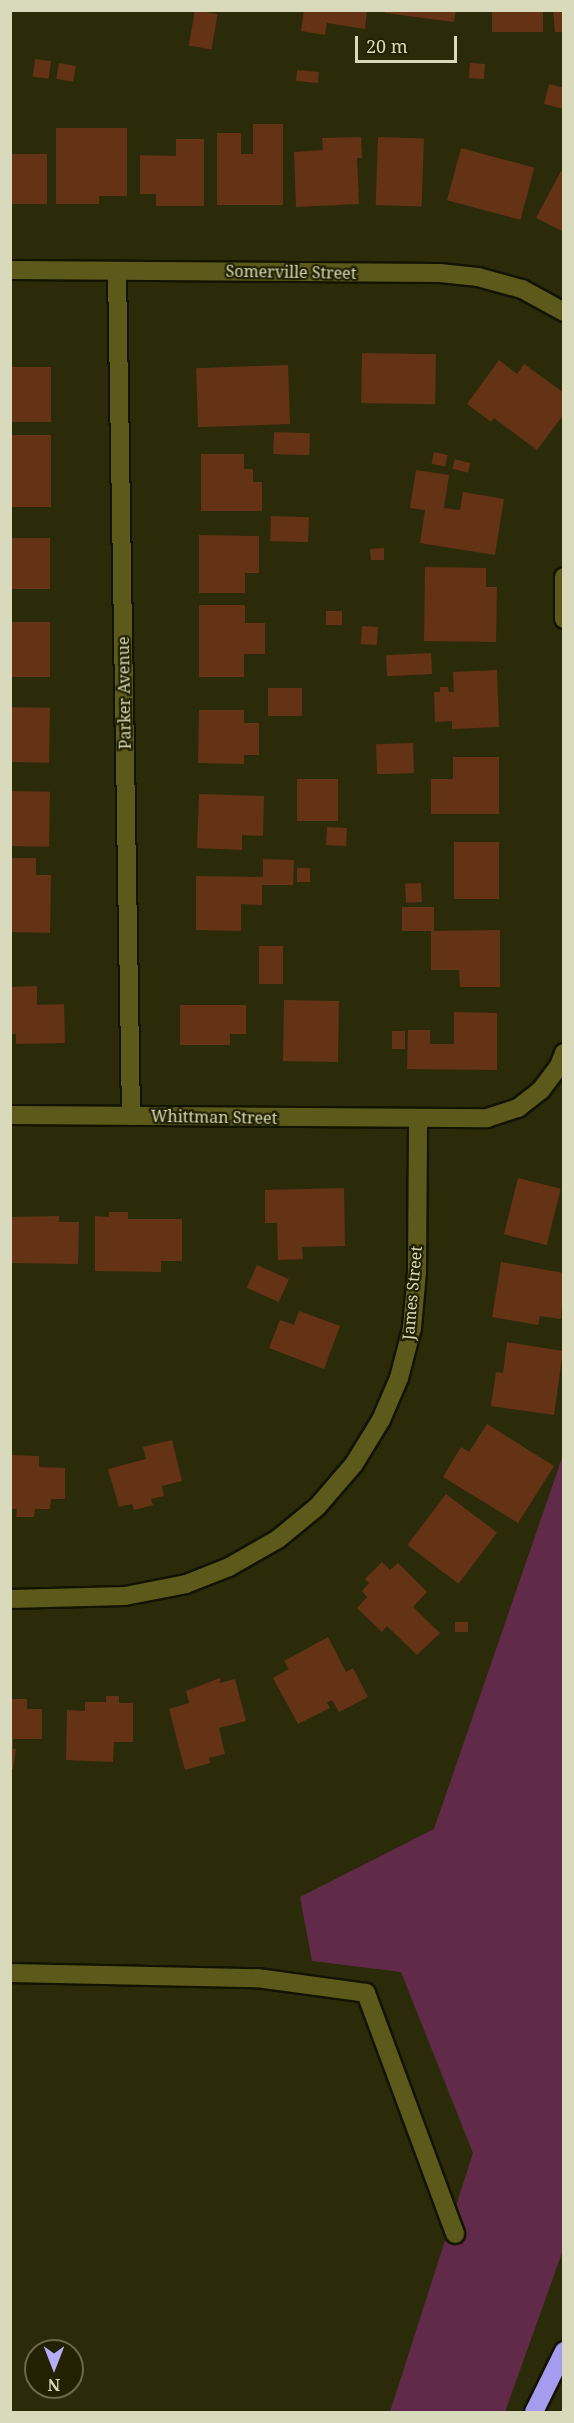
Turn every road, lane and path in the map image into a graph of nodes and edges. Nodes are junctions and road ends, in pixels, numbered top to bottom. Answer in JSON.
{"nodes":[{"id":1,"x":10,"y":270,"type":"edge"},
{"id":2,"x":117,"y":271,"type":"junction"},
{"id":3,"x":564,"y":312,"type":"edge"},
{"id":4,"x":564,"y":576,"type":"edge"},
{"id":5,"x":564,"y":619,"type":"edge"},
{"id":6,"x":564,"y":1053,"type":"edge"},
{"id":7,"x":10,"y":1115,"type":"edge"},
{"id":8,"x":131,"y":1116,"type":"junction"},
{"id":9,"x":418,"y":1119,"type":"junction"},
{"id":10,"x":10,"y":1599,"type":"edge"},
{"id":11,"x":10,"y":1973,"type":"edge"},
{"id":12,"x":455,"y":2234,"type":"dead end"},
{"id":13,"x":564,"y":2351,"type":"edge"},
{"id":14,"x":534,"y":2412,"type":"edge"}],
"edges":[{"from":1,"to":2,"type":"street","name":"Somerville Street"},
{"from":2,"to":3,"type":"street","name":"Somerville Street"},
{"from":2,"to":8,"type":"street","name":"Parker Avenue"},
{"from":4,"to":5,"type":"street"},
{"from":6,"to":9,"type":"street","name":"Whittman Street"},
{"from":7,"to":8,"type":"street","name":"Whittman Street"},
{"from":8,"to":9,"type":"street","name":"Whittman Street"},
{"from":9,"to":10,"type":"street","name":"James Street"},
{"from":11,"to":12,"type":"street"},
{"from":13,"to":14,"type":"highway"}]}
